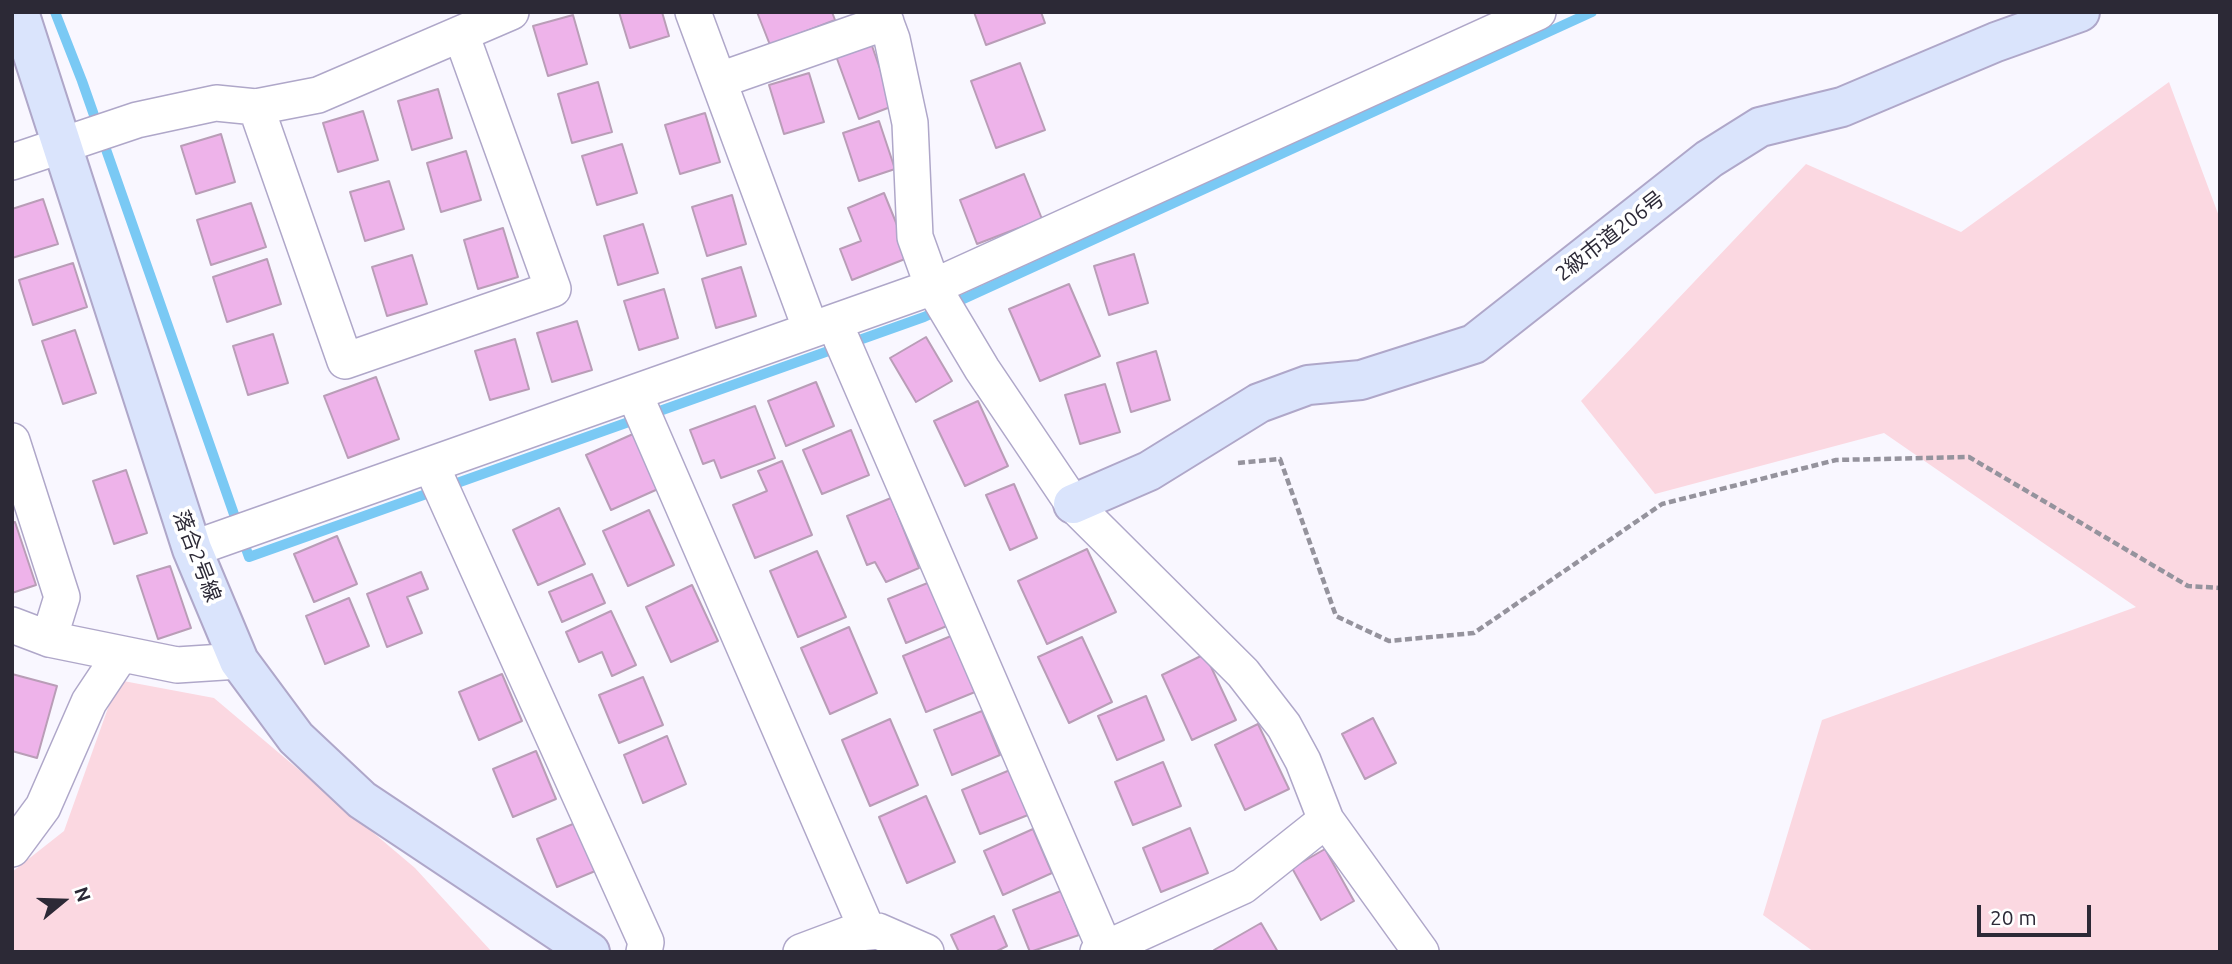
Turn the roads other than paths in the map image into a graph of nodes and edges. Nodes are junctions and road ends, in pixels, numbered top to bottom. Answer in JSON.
{"nodes":[{"id":1,"x":19,"y":12,"type":"edge"},
{"id":2,"x":511,"y":12,"type":"edge"},
{"id":3,"x":693,"y":12,"type":"edge"},
{"id":4,"x":1538,"y":12,"type":"edge"},
{"id":5,"x":2080,"y":12,"type":"edge"},
{"id":6,"x":884,"y":17,"type":"edge"},
{"id":7,"x":461,"y":34,"type":"junction"},
{"id":8,"x":720,"y":80,"type":"junction"},
{"id":9,"x":256,"y":107,"type":"junction"},
{"id":10,"x":62,"y":145,"type":"junction"},
{"id":11,"x":12,"y":162,"type":"edge"},
{"id":12,"x":933,"y":287,"type":"junction"},
{"id":13,"x":822,"y":326,"type":"junction"},
{"id":14,"x":634,"y":393,"type":"junction"},
{"id":15,"x":12,"y":441,"type":"edge"},
{"id":16,"x":431,"y":465,"type":"junction"},
{"id":17,"x":1073,"y":504,"type":"junction"},
{"id":18,"x":192,"y":549,"type":"junction"},
{"id":19,"x":12,"y":625,"type":"edge"},
{"id":20,"x":49,"y":639,"type":"junction"},
{"id":21,"x":121,"y":654,"type":"junction"},
{"id":22,"x":239,"y":661,"type":"junction"},
{"id":23,"x":1326,"y":820,"type":"junction"},
{"id":24,"x":12,"y":849,"type":"edge"},
{"id":25,"x":868,"y":932,"type":"junction"},
{"id":26,"x":1102,"y":951,"type":"edge"},
{"id":27,"x":590,"y":952,"type":"edge"},
{"id":28,"x":644,"y":952,"type":"edge"},
{"id":29,"x":801,"y":952,"type":"edge"},
{"id":30,"x":926,"y":952,"type":"edge"},
{"id":31,"x":1421,"y":952,"type":"edge"}],
"edges":[{"from":1,"to":10,"type":"street","name":"落合2号線"},
{"from":2,"to":7,"type":"street"},
{"from":3,"to":8,"type":"street"},
{"from":4,"to":12,"type":"street"},
{"from":5,"to":17,"type":"street","name":"2級市道206号"},
{"from":6,"to":8,"type":"street"},
{"from":6,"to":12,"type":"street"},
{"from":7,"to":9,"type":"street"},
{"from":7,"to":9,"type":"street"},
{"from":8,"to":13,"type":"street"},
{"from":9,"to":10,"type":"street"},
{"from":10,"to":11,"type":"street"},
{"from":10,"to":18,"type":"street","name":"落合2号線"},
{"from":12,"to":13,"type":"street"},
{"from":12,"to":17,"type":"street"},
{"from":13,"to":14,"type":"street"},
{"from":13,"to":26,"type":"street"},
{"from":14,"to":16,"type":"street"},
{"from":14,"to":25,"type":"street"},
{"from":15,"to":20,"type":"street"},
{"from":16,"to":18,"type":"street"},
{"from":16,"to":28,"type":"street"},
{"from":17,"to":23,"type":"street"},
{"from":18,"to":22,"type":"street","name":"落合2号線"},
{"from":19,"to":20,"type":"street"},
{"from":20,"to":21,"type":"street"},
{"from":21,"to":22,"type":"street"},
{"from":21,"to":24,"type":"street"},
{"from":22,"to":27,"type":"street","name":"落合2号線"},
{"from":23,"to":26,"type":"street"},
{"from":23,"to":31,"type":"street"},
{"from":25,"to":29,"type":"street"},
{"from":25,"to":30,"type":"street"}]}
